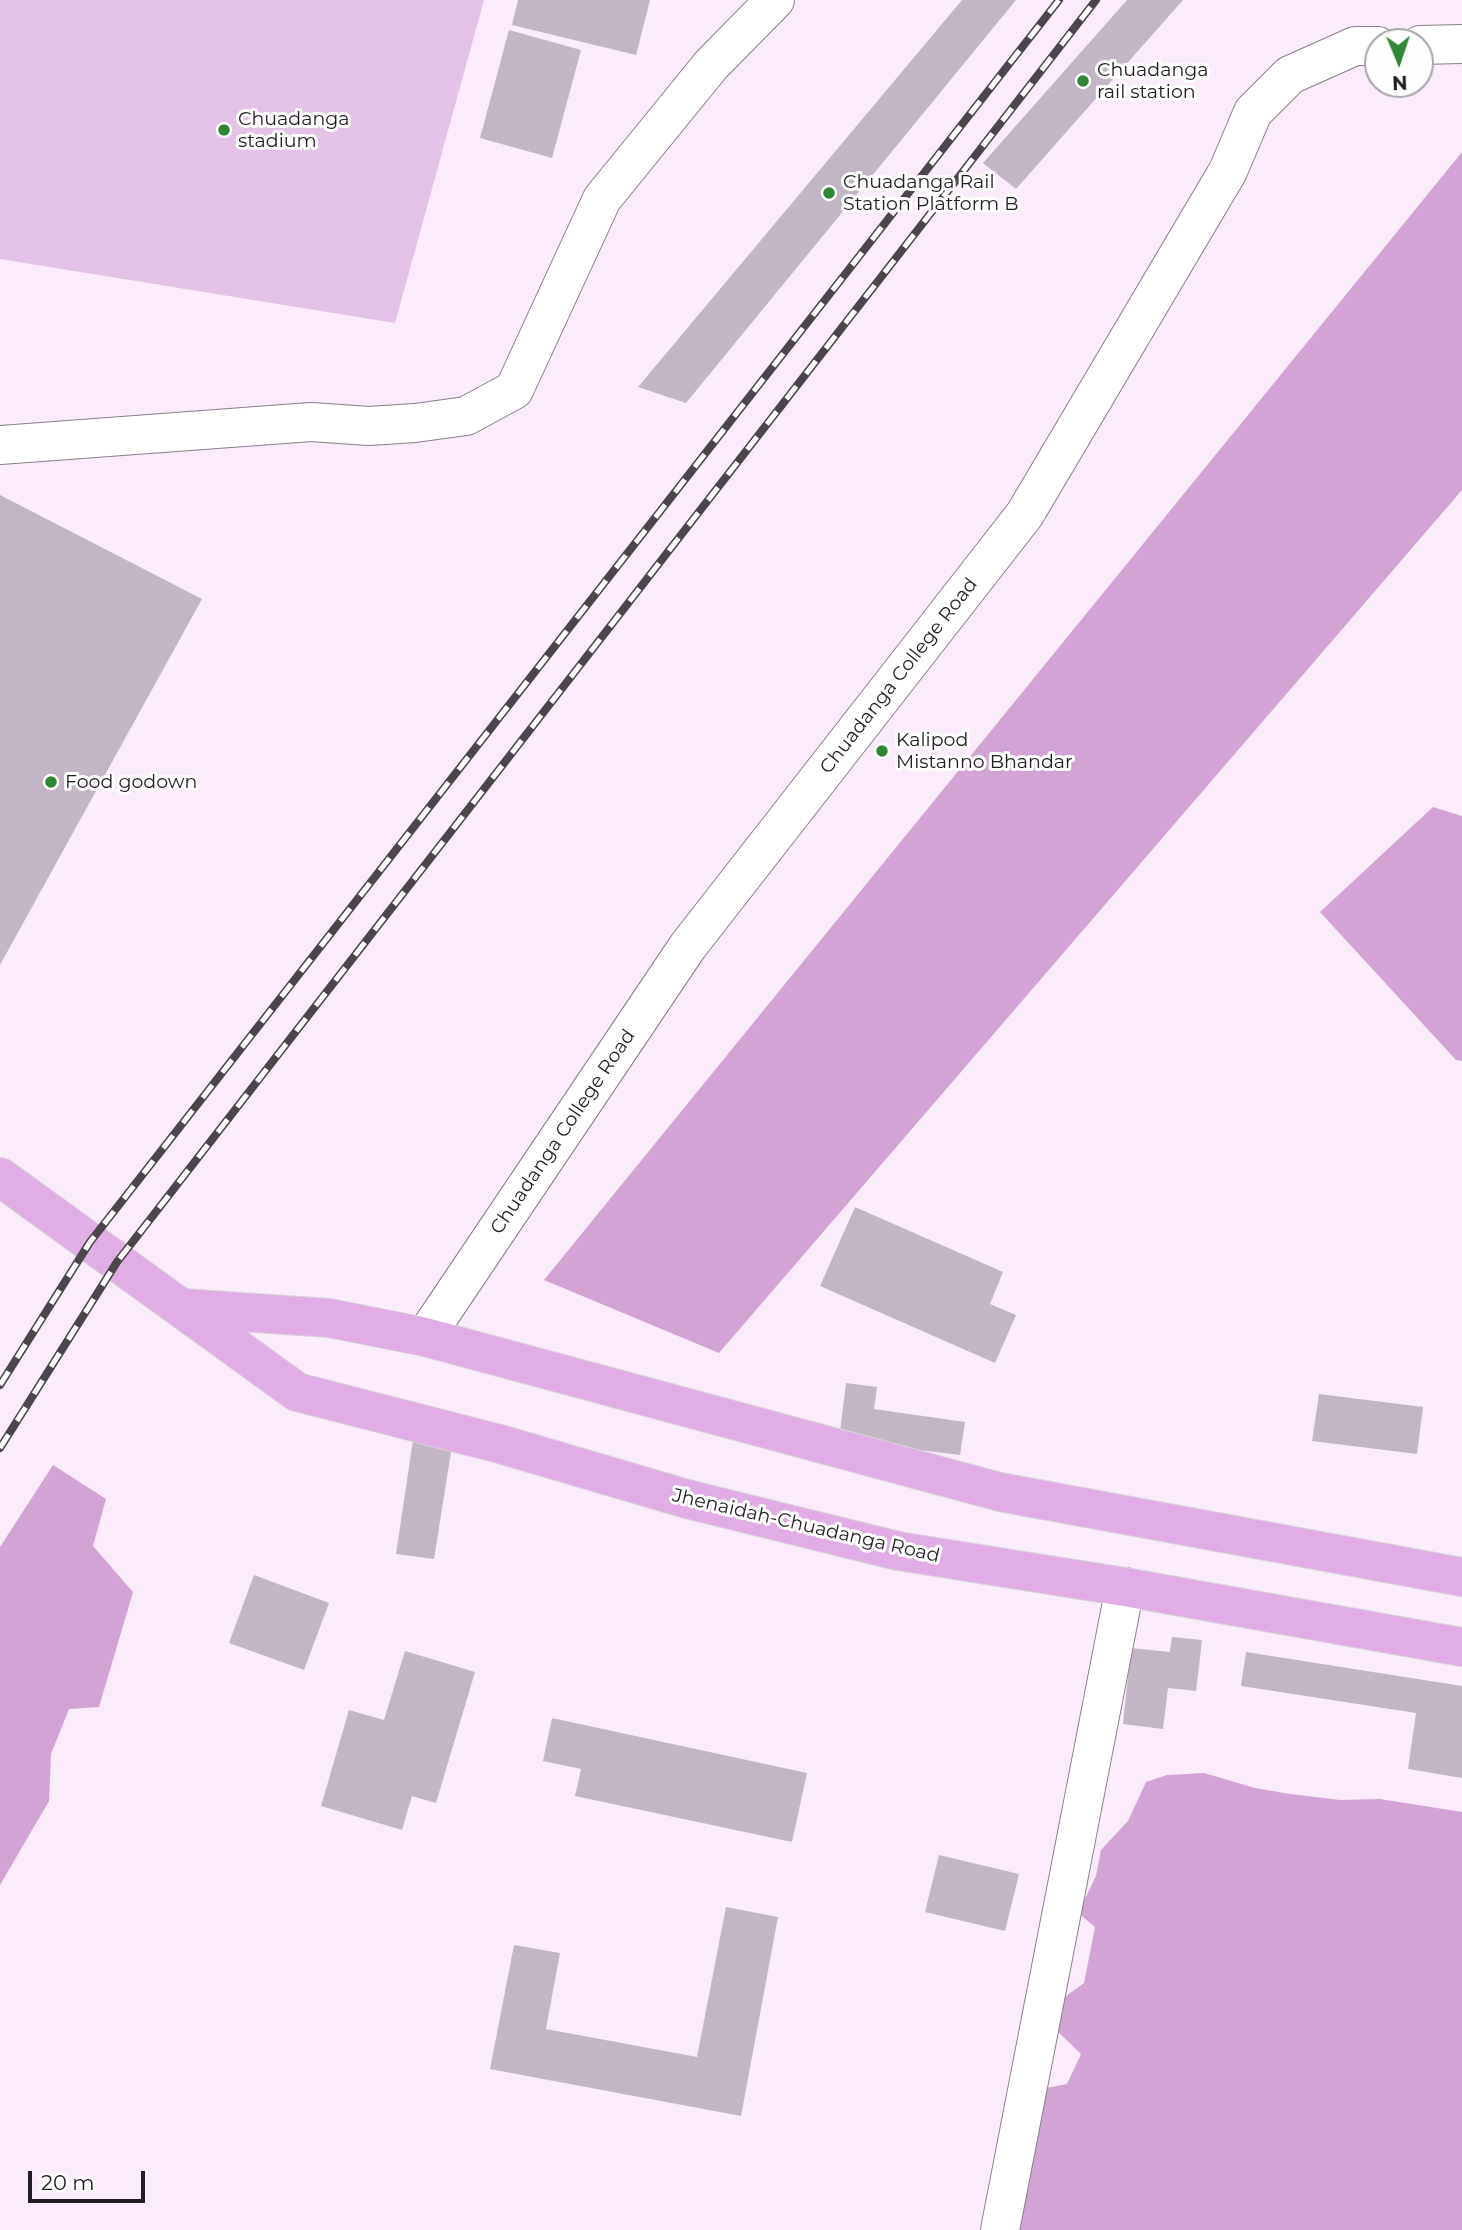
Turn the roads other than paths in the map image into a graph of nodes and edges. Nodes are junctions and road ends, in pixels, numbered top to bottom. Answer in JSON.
{"nodes":[{"id":1,"x":775,"y":0,"type":"edge"},
{"id":2,"x":1462,"y":44,"type":"edge"},
{"id":3,"x":1434,"y":45,"type":"edge"},
{"id":4,"x":1364,"y":46,"type":"edge"},
{"id":5,"x":0,"y":444,"type":"edge"},
{"id":6,"x":0,"y":1177,"type":"edge"},
{"id":7,"x":183,"y":1308,"type":"junction"},
{"id":8,"x":425,"y":1337,"type":"junction"},
{"id":9,"x":1462,"y":1577,"type":"edge"},
{"id":10,"x":1125,"y":1587,"type":"junction"},
{"id":11,"x":1462,"y":1647,"type":"edge"},
{"id":12,"x":1000,"y":2230,"type":"edge"}],
"edges":[{"from":1,"to":5,"type":"street"},
{"from":2,"to":3,"type":"street"},
{"from":4,"to":8,"type":"street","name":"Chuadanga College Road"},
{"from":6,"to":7,"type":"main road","name":"Jhenaidah-Chuadanga Road"},
{"from":7,"to":8,"type":"main road"},
{"from":7,"to":10,"type":"main road","name":"Jhenaidah-Chuadanga Road"},
{"from":8,"to":9,"type":"main road"},
{"from":10,"to":11,"type":"main road","name":"Jhenaidah-Chuadanga Road"},
{"from":10,"to":12,"type":"street"}]}
